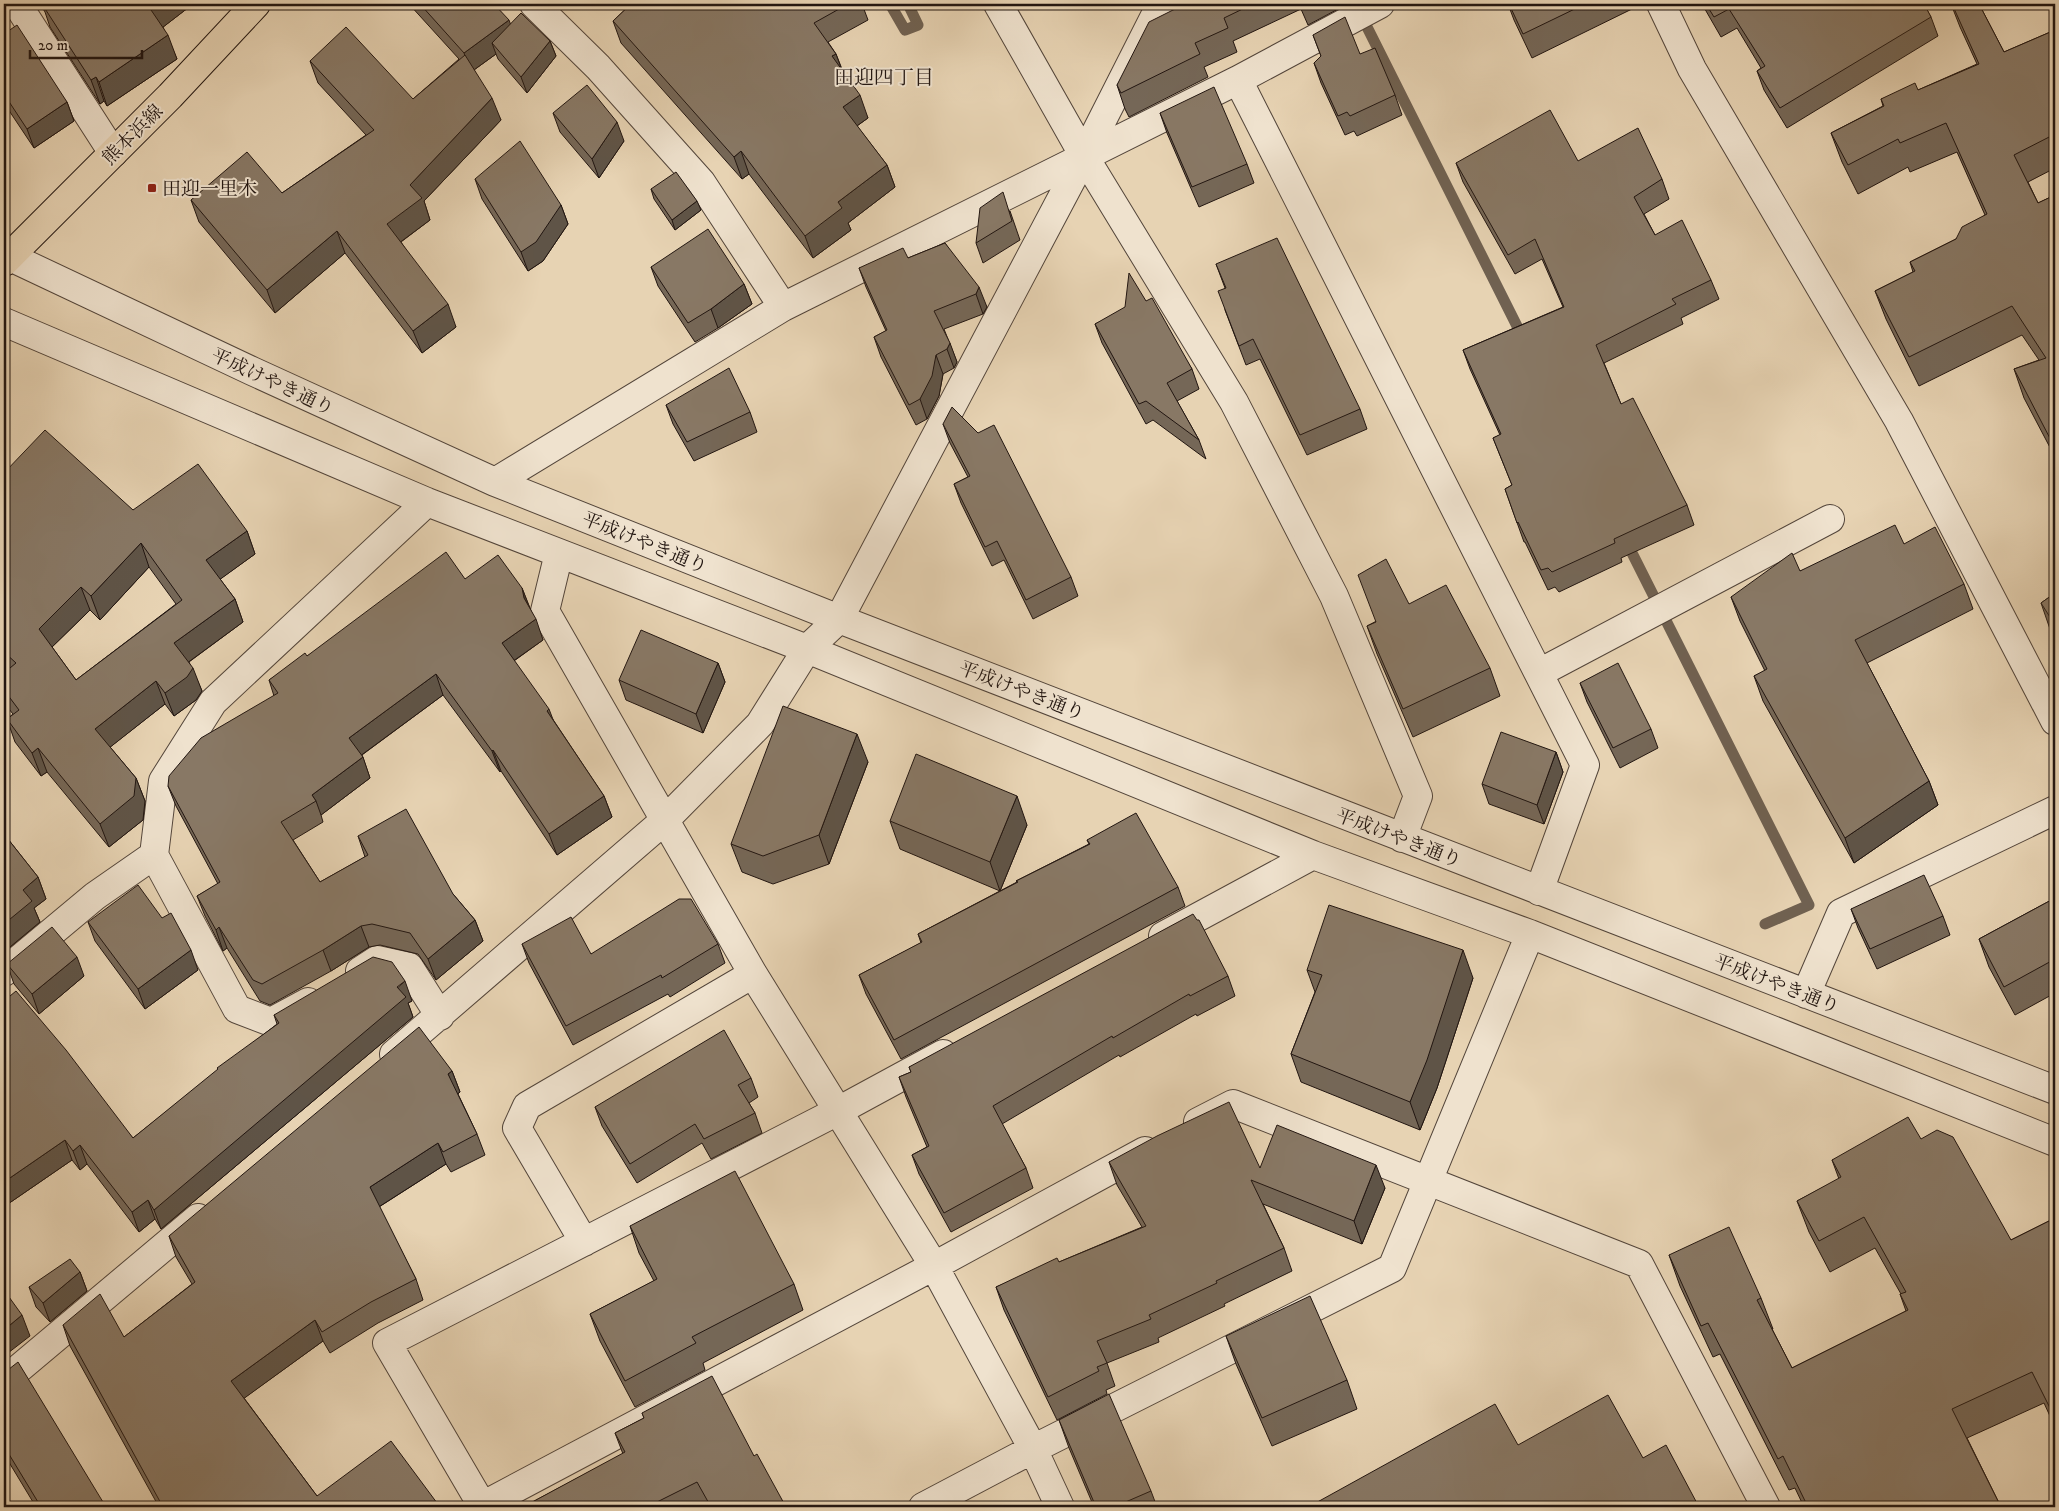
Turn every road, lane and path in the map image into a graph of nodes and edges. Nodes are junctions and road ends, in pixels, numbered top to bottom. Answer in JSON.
{"nodes":[{"id":1,"x":17,"y":4,"type":"edge"},
{"id":2,"x":256,"y":4,"type":"edge"},
{"id":3,"x":534,"y":4,"type":"edge"},
{"id":4,"x":998,"y":4,"type":"edge"},
{"id":5,"x":1161,"y":4,"type":"edge"},
{"id":6,"x":1380,"y":4,"type":"edge"},
{"id":7,"x":1661,"y":4,"type":"edge"},
{"id":8,"x":1238,"y":80,"type":"junction"},
{"id":9,"x":113,"y":153,"type":"junction"},
{"id":10,"x":1084,"y":156,"type":"junction"},
{"id":11,"x":6,"y":257,"type":"edge"},
{"id":12,"x":783,"y":307,"type":"junction"},
{"id":13,"x":4,"y":322,"type":"edge"},
{"id":14,"x":495,"y":482,"type":"junction"},
{"id":15,"x":427,"y":502,"type":"junction"},
{"id":16,"x":1830,"y":519,"type":"dead end"},
{"id":17,"x":559,"y":553,"type":"junction"},
{"id":18,"x":839,"y":619,"type":"junction"},
{"id":19,"x":808,"y":649,"type":"junction"},
{"id":20,"x":1539,"y":674,"type":"junction"},
{"id":21,"x":2055,"y":721,"type":"edge"},
{"id":22,"x":2055,"y":810,"type":"edge"},
{"id":23,"x":665,"y":820,"type":"junction"},
{"id":24,"x":1402,"y":838,"type":"junction"},
{"id":25,"x":154,"y":855,"type":"junction"},
{"id":26,"x":1313,"y":855,"type":"junction"},
{"id":27,"x":1539,"y":891,"type":"junction"},
{"id":28,"x":1530,"y":934,"type":"junction"},
{"id":29,"x":1145,"y":945,"type":"edge"},
{"id":30,"x":4,"y":972,"type":"edge"},
{"id":31,"x":753,"y":974,"type":"junction"},
{"id":32,"x":1806,"y":994,"type":"junction"},
{"id":33,"x":440,"y":1016,"type":"junction"},
{"id":34,"x":961,"y":1044,"type":"edge"},
{"id":35,"x":372,"y":1073,"type":"edge"},
{"id":36,"x":2055,"y":1090,"type":"edge"},
{"id":37,"x":838,"y":1111,"type":"junction"},
{"id":38,"x":2055,"y":1142,"type":"edge"},
{"id":39,"x":1430,"y":1181,"type":"junction"},
{"id":40,"x":214,"y":1205,"type":"edge"},
{"id":41,"x":584,"y":1242,"type":"junction"},
{"id":42,"x":934,"y":1266,"type":"junction"},
{"id":43,"x":4,"y":1381,"type":"edge"},
{"id":44,"x":1033,"y":1449,"type":"junction"},
{"id":45,"x":483,"y":1507,"type":"edge"},
{"id":46,"x":923,"y":1507,"type":"edge"},
{"id":47,"x":1060,"y":1507,"type":"edge"},
{"id":48,"x":1766,"y":1507,"type":"edge"}],
"edges":[{"from":1,"to":9,"type":"street"},
{"from":2,"to":9,"type":"main road","name":"熊本浜線"},
{"from":3,"to":12,"type":"street"},
{"from":4,"to":10,"type":"street"},
{"from":5,"to":10,"type":"street"},
{"from":6,"to":8,"type":"street"},
{"from":7,"to":21,"type":"street"},
{"from":8,"to":10,"type":"street"},
{"from":8,"to":20,"type":"street"},
{"from":9,"to":11,"type":"main road","name":"熊本浜線"},
{"from":10,"to":12,"type":"street"},
{"from":10,"to":18,"type":"street"},
{"from":10,"to":24,"type":"street"},
{"from":11,"to":14,"type":"street","name":"平成けやき通り"},
{"from":12,"to":14,"type":"street"},
{"from":13,"to":15,"type":"street"},
{"from":14,"to":18,"type":"street","name":"平成けやき通り"},
{"from":15,"to":17,"type":"street"},
{"from":15,"to":25,"type":"street"},
{"from":16,"to":20,"type":"street"},
{"from":17,"to":19,"type":"street"},
{"from":17,"to":23,"type":"street"},
{"from":18,"to":19,"type":"street"},
{"from":18,"to":24,"type":"street","name":"平成けやき通り"},
{"from":19,"to":23,"type":"street"},
{"from":19,"to":26,"type":"street"},
{"from":20,"to":27,"type":"street"},
{"from":22,"to":32,"type":"street"},
{"from":23,"to":31,"type":"street"},
{"from":23,"to":33,"type":"street"},
{"from":24,"to":27,"type":"street","name":"平成けやき通り"},
{"from":25,"to":30,"type":"street"},
{"from":25,"to":33,"type":"street"},
{"from":26,"to":28,"type":"street"},
{"from":26,"to":29,"type":"street"},
{"from":27,"to":32,"type":"street","name":"平成けやき通り"},
{"from":28,"to":38,"type":"street"},
{"from":28,"to":39,"type":"street"},
{"from":31,"to":37,"type":"street"},
{"from":31,"to":41,"type":"street"},
{"from":32,"to":36,"type":"street","name":"平成けやき通り"},
{"from":33,"to":35,"type":"street"},
{"from":34,"to":37,"type":"street"},
{"from":37,"to":41,"type":"street"},
{"from":37,"to":42,"type":"street"},
{"from":39,"to":42,"type":"street"},
{"from":39,"to":44,"type":"street"},
{"from":39,"to":48,"type":"street"},
{"from":40,"to":43,"type":"street"},
{"from":41,"to":45,"type":"street"},
{"from":42,"to":44,"type":"street"},
{"from":42,"to":45,"type":"street"},
{"from":44,"to":46,"type":"street"},
{"from":44,"to":47,"type":"street"}]}
